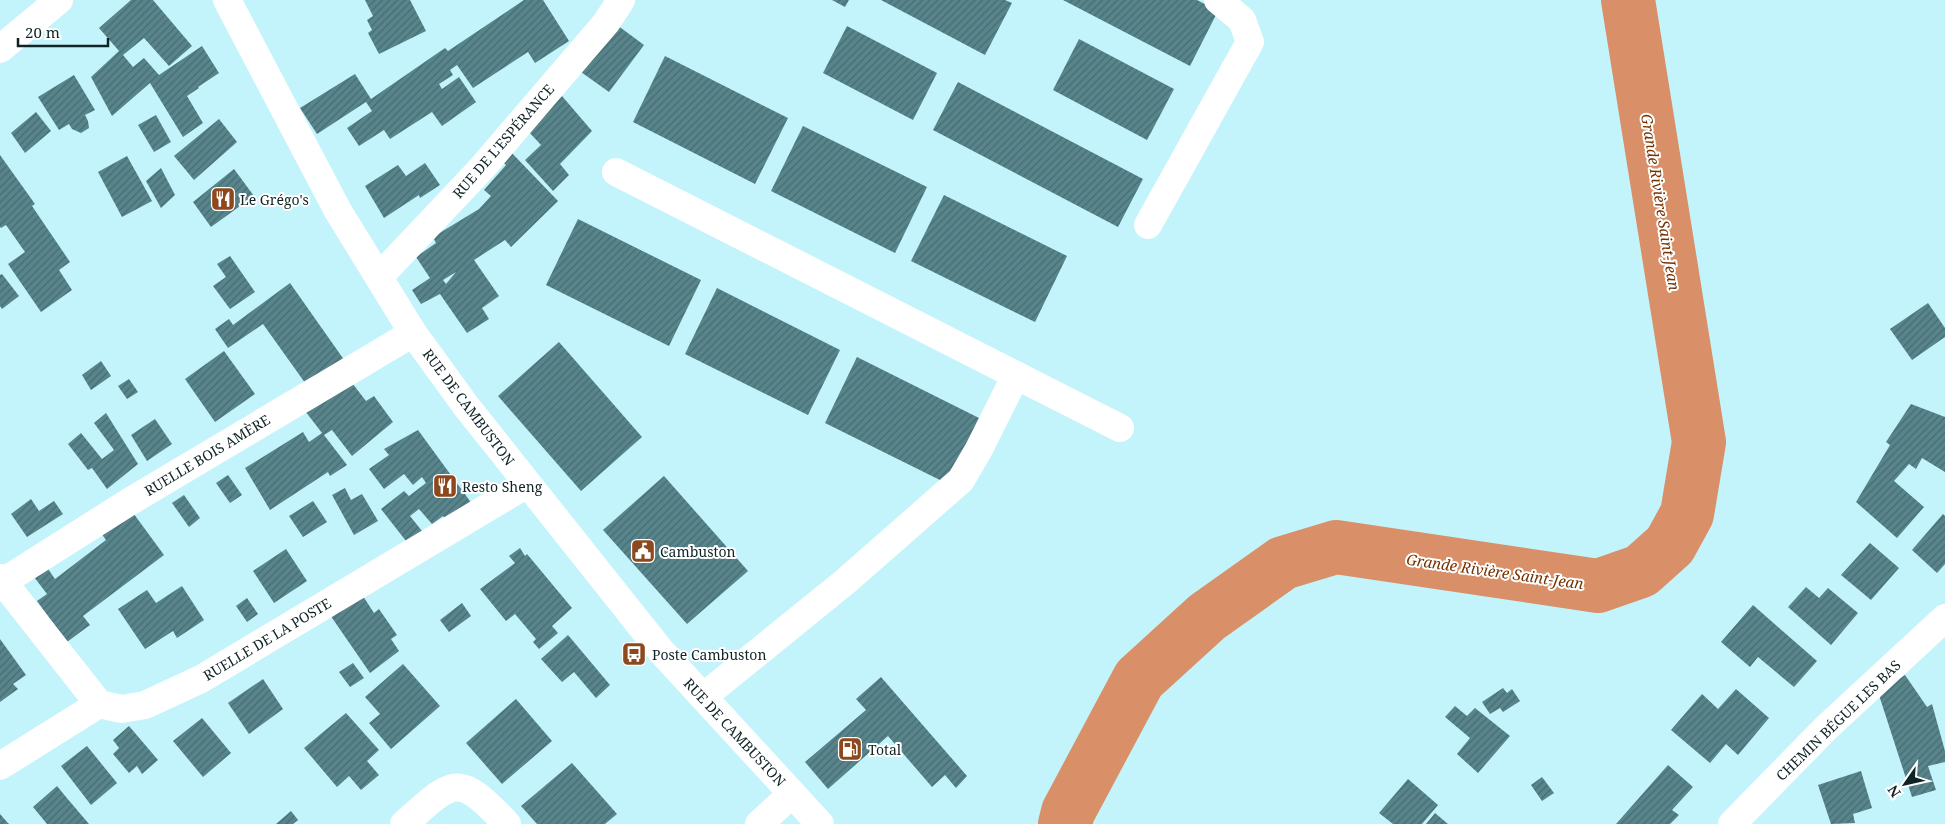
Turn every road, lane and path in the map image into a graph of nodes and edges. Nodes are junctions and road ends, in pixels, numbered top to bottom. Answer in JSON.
{"nodes":[{"id":1,"x":59,"y":0,"type":"edge"},
{"id":2,"x":227,"y":0,"type":"edge"},
{"id":3,"x":621,"y":0,"type":"edge"},
{"id":4,"x":1218,"y":0,"type":"edge"},
{"id":5,"x":0,"y":49,"type":"edge"},
{"id":6,"x":616,"y":172,"type":"dead end"},
{"id":7,"x":1148,"y":225,"type":"dead end"},
{"id":8,"x":379,"y":278,"type":"junction"},
{"id":9,"x":414,"y":333,"type":"junction"},
{"id":10,"x":1016,"y":375,"type":"junction"},
{"id":11,"x":1120,"y":428,"type":"dead end"},
{"id":12,"x":527,"y":484,"type":"junction"},
{"id":13,"x":2,"y":580,"type":"edge"},
{"id":14,"x":1945,"y":618,"type":"edge"},
{"id":15,"x":703,"y":696,"type":"junction"},
{"id":16,"x":99,"y":704,"type":"junction"},
{"id":17,"x":0,"y":766,"type":"edge"},
{"id":18,"x":792,"y":794,"type":"junction"},
{"id":19,"x":404,"y":824,"type":"edge"},
{"id":20,"x":507,"y":824,"type":"edge"},
{"id":21,"x":759,"y":824,"type":"edge"},
{"id":22,"x":820,"y":824,"type":"edge"},
{"id":23,"x":1732,"y":824,"type":"edge"}],
"edges":[{"from":1,"to":5,"type":"street"},
{"from":2,"to":8,"type":"street","name":"RUE DE CAMBUSTON"},
{"from":3,"to":8,"type":"street","name":"RUE DE L'ESPÉRANCE"},
{"from":4,"to":7,"type":"street"},
{"from":6,"to":10,"type":"street"},
{"from":8,"to":9,"type":"street","name":"RUE DE CAMBUSTON"},
{"from":9,"to":12,"type":"street","name":"RUE DE CAMBUSTON"},
{"from":9,"to":13,"type":"street","name":"RUELLE BOIS AMÈRE"},
{"from":10,"to":11,"type":"street"},
{"from":10,"to":15,"type":"street"},
{"from":12,"to":15,"type":"street","name":"RUE DE CAMBUSTON"},
{"from":12,"to":16,"type":"street","name":"RUELLE DE LA POSTE"},
{"from":13,"to":16,"type":"street"},
{"from":14,"to":23,"type":"street","name":"CHEMIN BÉGUE LES BAS"},
{"from":15,"to":18,"type":"street","name":"RUE DE CAMBUSTON"},
{"from":16,"to":17,"type":"street"},
{"from":18,"to":21,"type":"street","name":"RUE DE CAMBUSTON"},
{"from":18,"to":22,"type":"street","name":"RUE DE CAMBUSTON"},
{"from":19,"to":20,"type":"street"}]}
